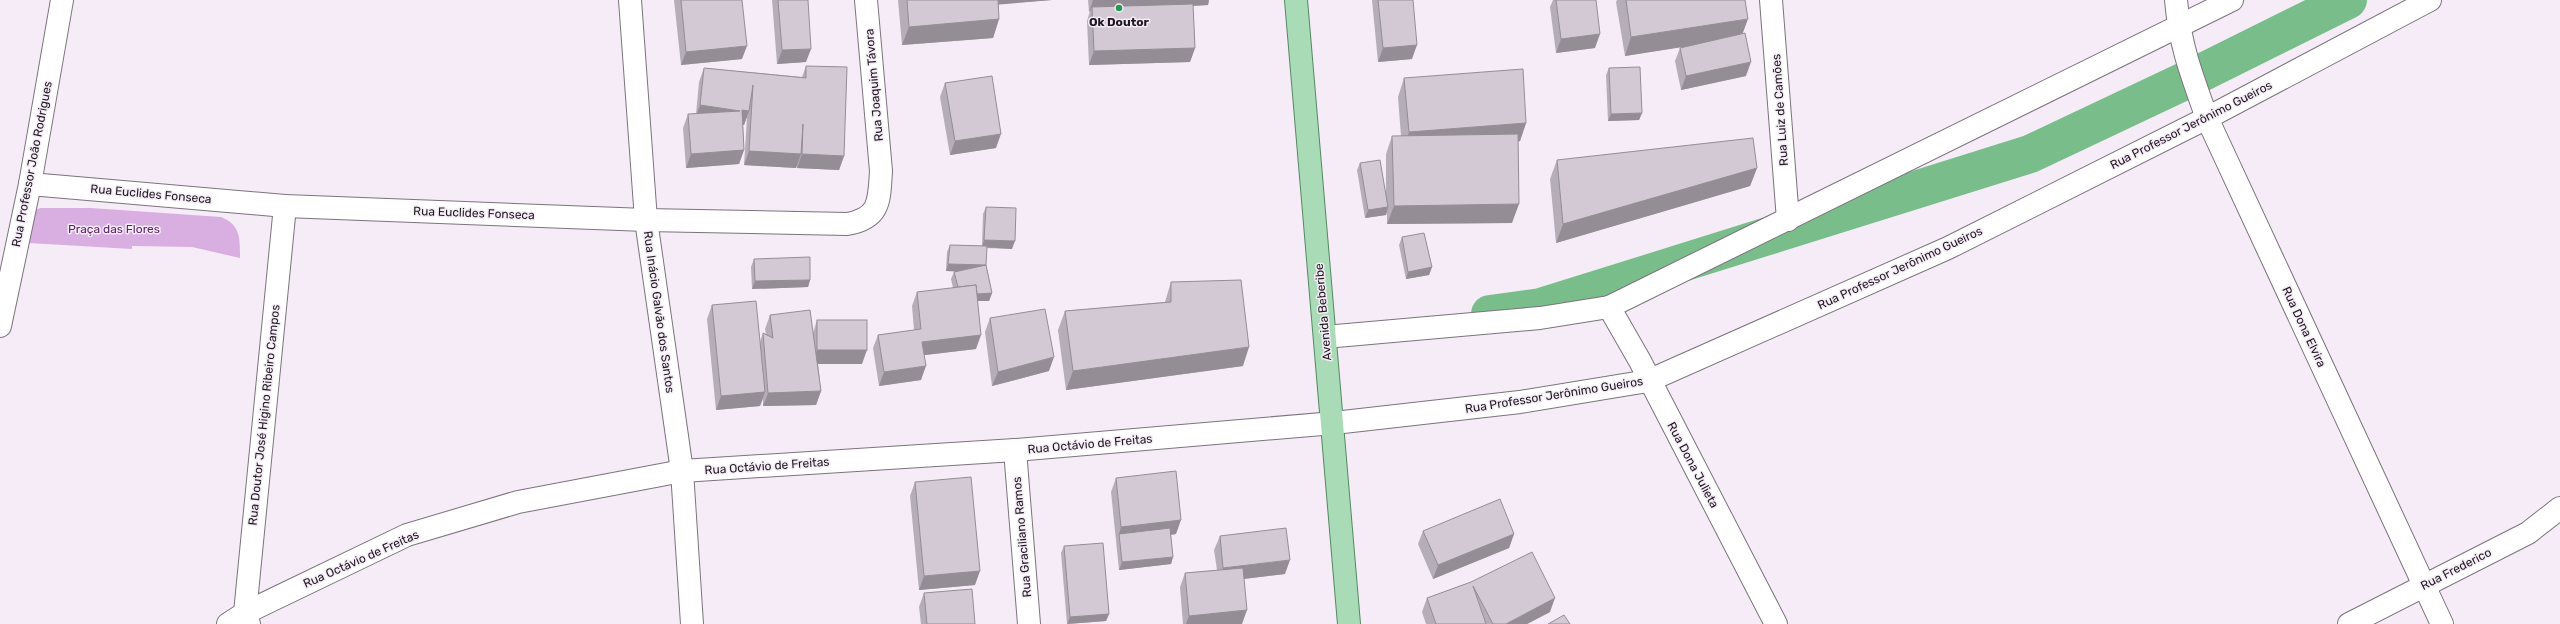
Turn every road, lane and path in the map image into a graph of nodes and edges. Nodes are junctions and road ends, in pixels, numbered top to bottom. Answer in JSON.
{"nodes":[{"id":1,"x":62,"y":0,"type":"edge"},
{"id":2,"x":630,"y":0,"type":"edge"},
{"id":3,"x":866,"y":0,"type":"edge"},
{"id":4,"x":1296,"y":0,"type":"edge"},
{"id":5,"x":1771,"y":0,"type":"edge"},
{"id":6,"x":2176,"y":0,"type":"edge"},
{"id":7,"x":2232,"y":0,"type":"edge"},
{"id":8,"x":2430,"y":0,"type":"edge"},
{"id":9,"x":2178,"y":25,"type":"junction"},
{"id":10,"x":2207,"y":118,"type":"junction"},
{"id":11,"x":881,"y":171,"type":"joint"},
{"id":12,"x":30,"y":184,"type":"junction"},
{"id":13,"x":285,"y":206,"type":"junction"},
{"id":14,"x":646,"y":220,"type":"junction"},
{"id":15,"x":1788,"y":220,"type":"junction"},
{"id":16,"x":1612,"y":313,"type":"junction"},
{"id":17,"x":0,"y":326,"type":"edge"},
{"id":18,"x":1325,"y":337,"type":"junction"},
{"id":19,"x":1648,"y":381,"type":"junction"},
{"id":20,"x":1334,"y":423,"type":"junction"},
{"id":21,"x":1014,"y":450,"type":"junction"},
{"id":22,"x":682,"y":471,"type":"junction"},
{"id":23,"x":2560,"y":508,"type":"edge"},
{"id":24,"x":2424,"y":585,"type":"junction"},
{"id":25,"x":241,"y":620,"type":"edge"},
{"id":26,"x":692,"y":624,"type":"edge"},
{"id":27,"x":1029,"y":624,"type":"edge"},
{"id":28,"x":1349,"y":624,"type":"edge"},
{"id":29,"x":1776,"y":624,"type":"edge"},
{"id":30,"x":2349,"y":624,"type":"edge"},
{"id":31,"x":2442,"y":624,"type":"edge"}],
"edges":[{"from":1,"to":12,"type":"street","name":"Rua Professor João Rodrigues"},
{"from":2,"to":14,"type":"street","name":"Rua Inácio Galvão dos Santos"},
{"from":3,"to":11,"type":"street","name":"Rua Joaquim Távora"},
{"from":4,"to":18,"type":"main road","name":"Avenida Beberibe"},
{"from":5,"to":15,"type":"street","name":"Rua Luiz de Camões"},
{"from":6,"to":9,"type":"street","name":"Rua Dona Elvira"},
{"from":7,"to":9,"type":"street"},
{"from":8,"to":10,"type":"street","name":"Rua Professor Jerônimo Gueiros"},
{"from":9,"to":10,"type":"street","name":"Rua Dona Elvira"},
{"from":9,"to":15,"type":"street"},
{"from":10,"to":19,"type":"street","name":"Rua Professor Jerônimo Gueiros"},
{"from":10,"to":24,"type":"street","name":"Rua Dona Elvira"},
{"from":11,"to":14,"type":"street","name":"Rua Euclides Fonseca"},
{"from":12,"to":13,"type":"street","name":"Rua Euclides Fonseca"},
{"from":12,"to":17,"type":"street","name":"Rua Professor João Rodrigues"},
{"from":13,"to":14,"type":"street","name":"Rua Euclides Fonseca"},
{"from":13,"to":25,"type":"street","name":"Rua Doutor José Higino Ribeiro Campos"},
{"from":14,"to":22,"type":"street","name":"Rua Inácio Galvão dos Santos"},
{"from":15,"to":16,"type":"street"},
{"from":16,"to":18,"type":"street"},
{"from":16,"to":19,"type":"street","name":"Rua Dona Julieta"},
{"from":18,"to":20,"type":"main road","name":"Avenida Beberibe"},
{"from":19,"to":20,"type":"street","name":"Rua Professor Jerônimo Gueiros"},
{"from":19,"to":29,"type":"street","name":"Rua Dona Julieta"},
{"from":20,"to":21,"type":"street","name":"Rua Octávio de Freitas"},
{"from":20,"to":28,"type":"main road","name":"Avenida Beberibe"},
{"from":21,"to":22,"type":"street","name":"Rua Octávio de Freitas"},
{"from":21,"to":27,"type":"street","name":"Rua Graciliano Ramos"},
{"from":22,"to":25,"type":"street","name":"Rua Octávio de Freitas"},
{"from":22,"to":26,"type":"street","name":"Rua Inácio Galvão dos Santos"},
{"from":23,"to":24,"type":"street","name":"Rua Frederico"},
{"from":24,"to":30,"type":"street","name":"Rua Frederico"},
{"from":24,"to":31,"type":"street","name":"Rua Dona Elvira"}]}
